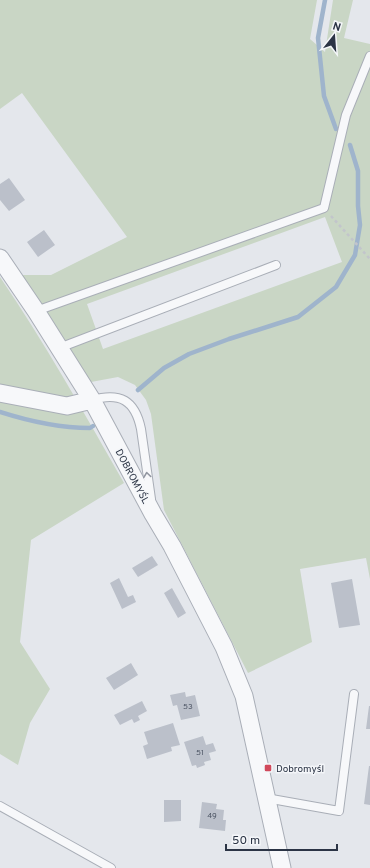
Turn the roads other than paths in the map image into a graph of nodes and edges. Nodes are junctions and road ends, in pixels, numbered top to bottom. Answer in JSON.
{"nodes":[{"id":1,"x":370,"y":56,"type":"edge"},
{"id":2,"x":0,"y":258,"type":"edge"},
{"id":3,"x":276,"y":265,"type":"dead end"},
{"id":4,"x":36,"y":311,"type":"junction"},
{"id":5,"x":59,"y":348,"type":"junction"},
{"id":6,"x":0,"y":393,"type":"edge"},
{"id":7,"x":92,"y":400,"type":"junction"},
{"id":8,"x":153,"y":514,"type":"junction"},
{"id":9,"x":354,"y":694,"type":"dead end"},
{"id":10,"x":266,"y":798,"type":"junction"},
{"id":11,"x":0,"y":806,"type":"edge"},
{"id":12,"x":111,"y":868,"type":"edge"},
{"id":13,"x":282,"y":868,"type":"edge"}],
"edges":[{"from":1,"to":4,"type":"lane"},
{"from":2,"to":4,"type":"street","name":"DOBROMYŚL"},
{"from":3,"to":5,"type":"lane"},
{"from":4,"to":5,"type":"street","name":"DOBROMYŚL"},
{"from":5,"to":7,"type":"street","name":"DOBROMYŚL"},
{"from":6,"to":7,"type":"street"},
{"from":7,"to":8,"type":"street","name":"DOBROMYŚL"},
{"from":8,"to":7,"type":"lane","one_way":true},
{"from":8,"to":10,"type":"street","name":"DOBROMYŚL"},
{"from":9,"to":10,"type":"lane"},
{"from":10,"to":13,"type":"street","name":"DOBROMYŚL"},
{"from":11,"to":12,"type":"lane"}]}
